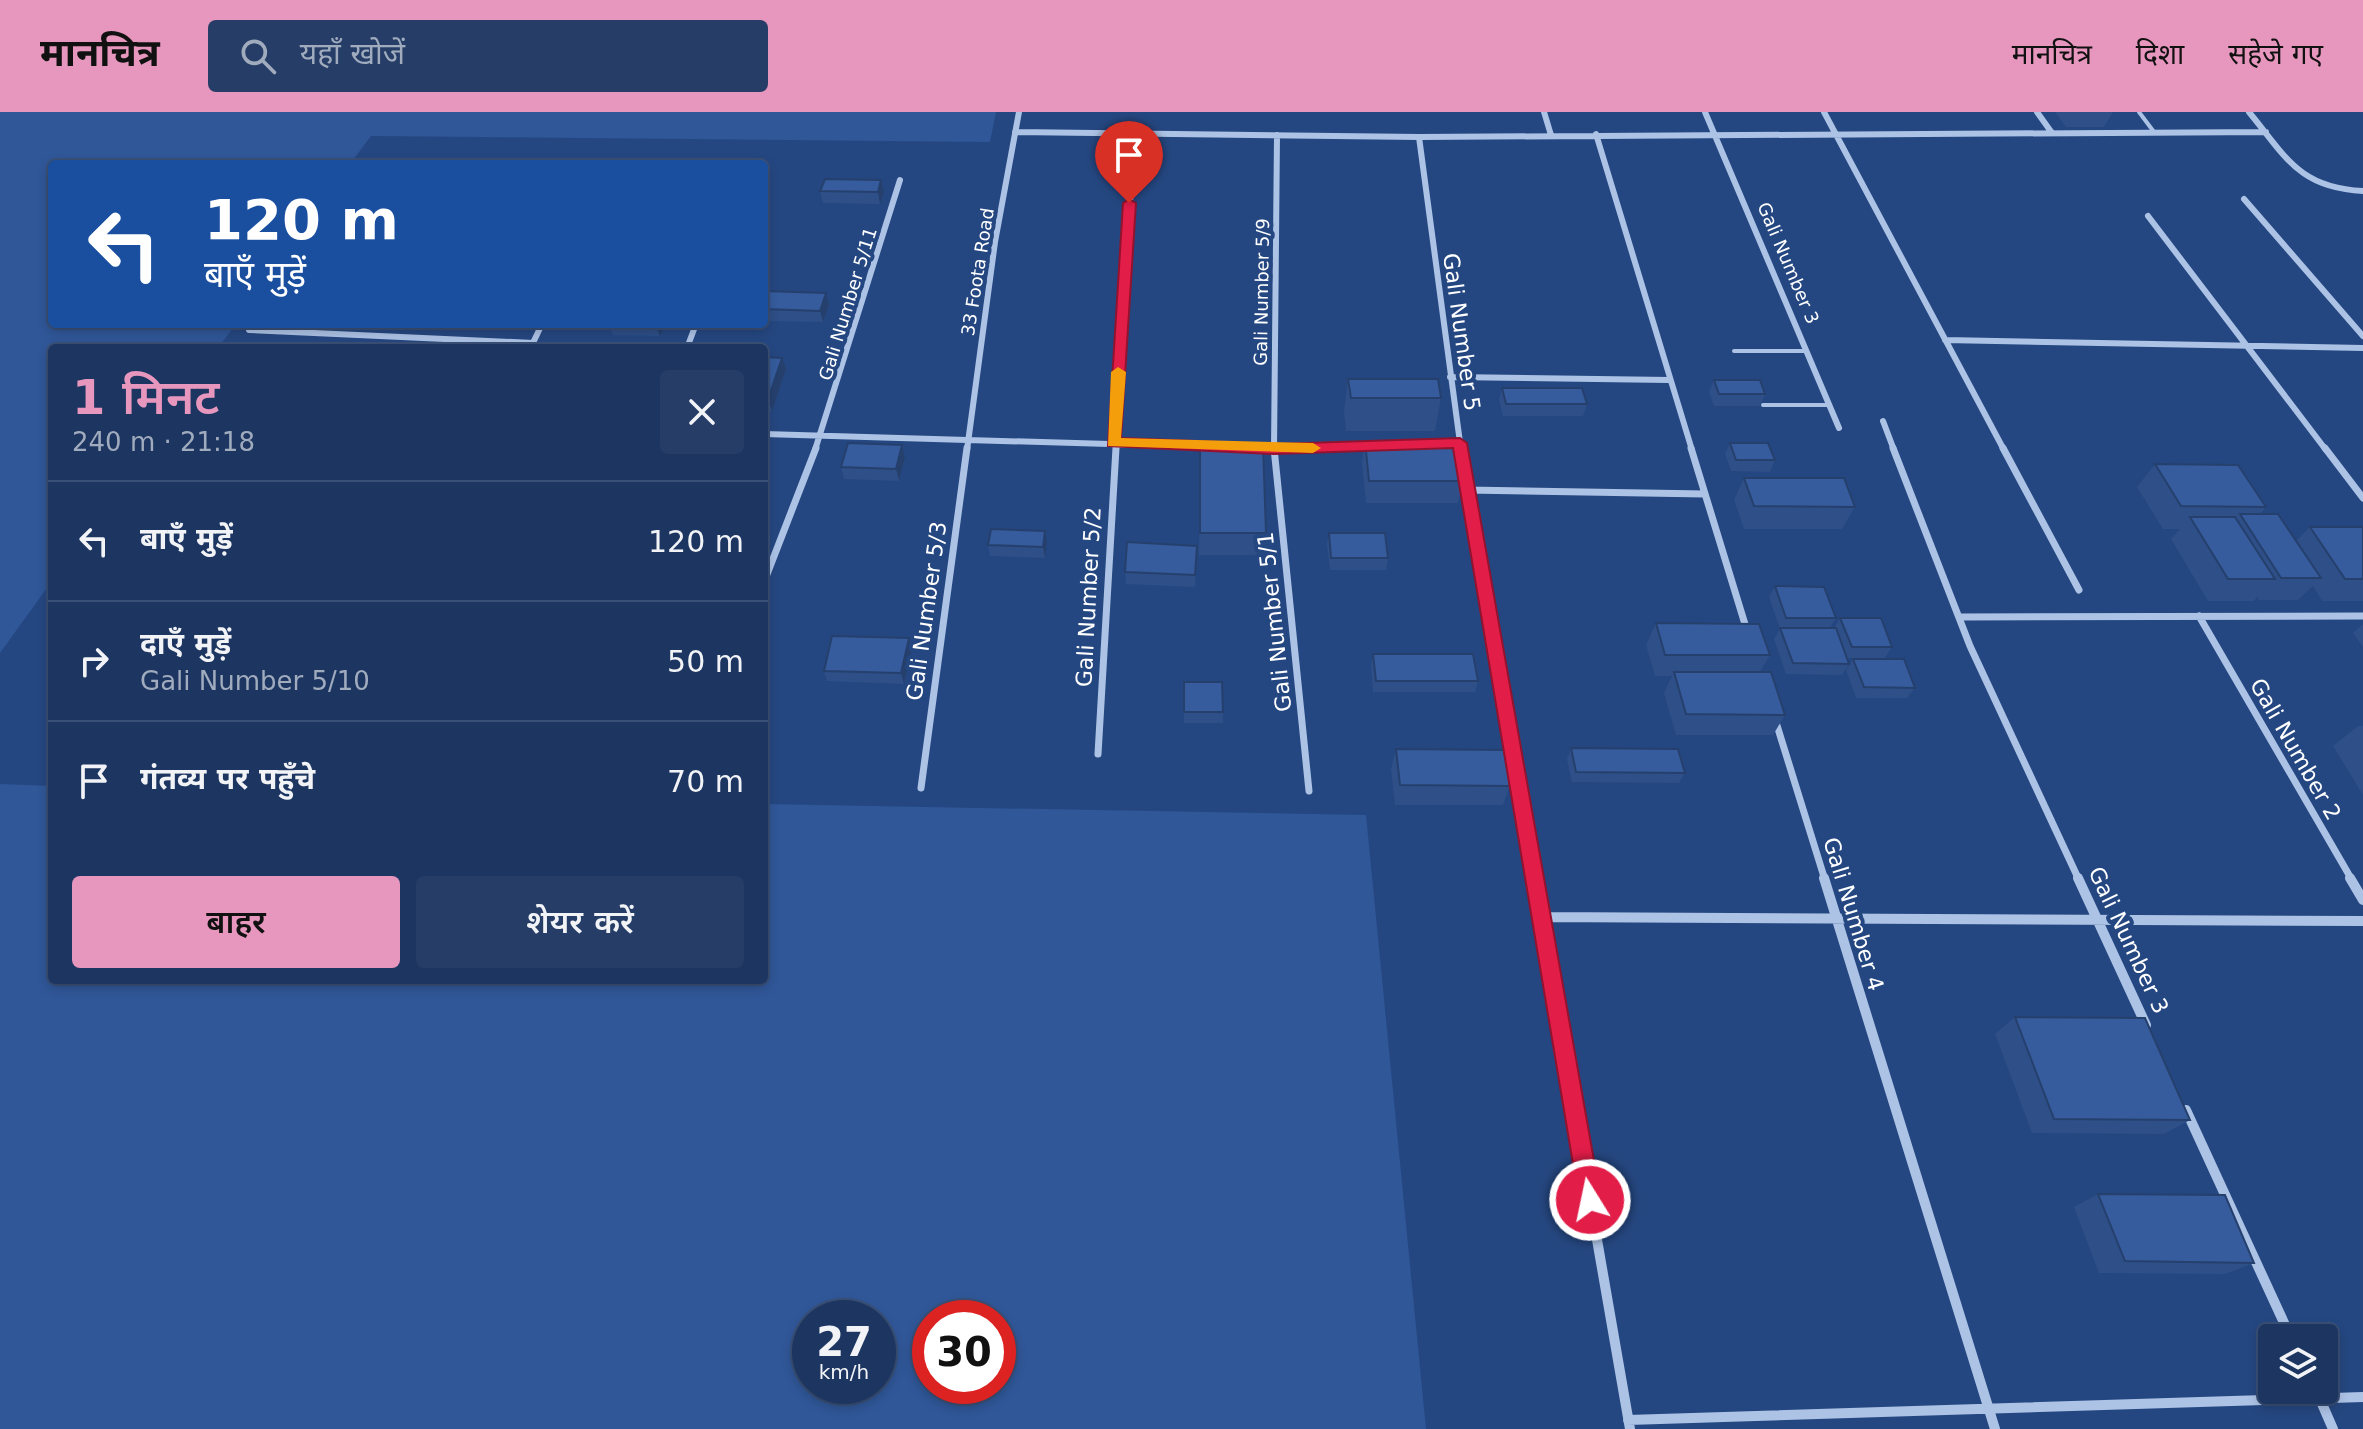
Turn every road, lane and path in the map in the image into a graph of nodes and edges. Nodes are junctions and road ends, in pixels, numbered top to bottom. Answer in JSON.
{"nodes":[{"id":1,"x":1019,"y":112,"type":"edge"},
{"id":2,"x":1544,"y":112,"type":"edge"},
{"id":3,"x":1705,"y":112,"type":"edge"},
{"id":4,"x":1824,"y":112,"type":"edge"},
{"id":5,"x":2037,"y":112,"type":"edge"},
{"id":6,"x":2139,"y":112,"type":"edge"},
{"id":7,"x":2249,"y":112,"type":"edge"},
{"id":8,"x":1015,"y":132,"type":"junction"},
{"id":9,"x":2154,"y":132,"type":"junction"},
{"id":10,"x":2266,"y":132,"type":"junction"},
{"id":11,"x":1134,"y":133,"type":"junction"},
{"id":12,"x":1835,"y":133,"type":"junction"},
{"id":13,"x":2052,"y":133,"type":"junction"},
{"id":14,"x":1596,"y":134,"type":"junction"},
{"id":15,"x":1713,"y":134,"type":"junction"},
{"id":16,"x":1277,"y":135,"type":"junction"},
{"id":17,"x":1551,"y":135,"type":"junction"},
{"id":18,"x":1419,"y":137,"type":"junction"},
{"id":19,"x":900,"y":180,"type":"dead end"},
{"id":20,"x":2363,"y":191,"type":"edge"},
{"id":21,"x":2244,"y":199,"type":"dead end"},
{"id":22,"x":2148,"y":216,"type":"dead end"},
{"id":23,"x":249,"y":330,"type":"dead end"},
{"id":24,"x":2363,"y":336,"type":"edge"},
{"id":25,"x":1945,"y":340,"type":"junction"},
{"id":26,"x":497,"y":344,"type":"edge"},
{"id":27,"x":2248,"y":346,"type":"junction"},
{"id":28,"x":2363,"y":348,"type":"edge"},
{"id":29,"x":1734,"y":351,"type":"dead end"},
{"id":30,"x":1806,"y":351,"type":"junction"},
{"id":31,"x":1450,"y":377,"type":"junction"},
{"id":32,"x":1669,"y":380,"type":"junction"},
{"id":33,"x":1763,"y":405,"type":"edge"},
{"id":34,"x":1829,"y":405,"type":"junction"},
{"id":35,"x":1883,"y":421,"type":"dead end"},
{"id":36,"x":1839,"y":428,"type":"dead end"},
{"id":37,"x":768,"y":434,"type":"edge"},
{"id":38,"x":821,"y":435,"type":"junction"},
{"id":39,"x":968,"y":438,"type":"junction"},
{"id":40,"x":1114,"y":443,"type":"junction"},
{"id":41,"x":1460,"y":443,"type":"junction"},
{"id":42,"x":1445,"y":444,"type":"edge"},
{"id":43,"x":1388,"y":445,"type":"edge"},
{"id":44,"x":1216,"y":447,"type":"edge"},
{"id":45,"x":1245,"y":448,"type":"edge"},
{"id":46,"x":1274,"y":449,"type":"junction"},
{"id":47,"x":1467,"y":490,"type":"junction"},
{"id":48,"x":1705,"y":494,"type":"junction"},
{"id":49,"x":2363,"y":498,"type":"edge"},
{"id":50,"x":768,"y":572,"type":"edge"},
{"id":51,"x":2079,"y":590,"type":"dead end"},
{"id":52,"x":2199,"y":616,"type":"junction"},
{"id":53,"x":2363,"y":616,"type":"edge"},
{"id":54,"x":1959,"y":617,"type":"junction"},
{"id":55,"x":1752,"y":646,"type":"edge"},
{"id":56,"x":1771,"y":707,"type":"edge"},
{"id":57,"x":1098,"y":754,"type":"dead end"},
{"id":58,"x":921,"y":788,"type":"dead end"},
{"id":59,"x":1309,"y":791,"type":"dead end"},
{"id":60,"x":2363,"y":900,"type":"edge"},
{"id":61,"x":1541,"y":917,"type":"junction"},
{"id":62,"x":1837,"y":920,"type":"junction"},
{"id":63,"x":2097,"y":920,"type":"junction"},
{"id":64,"x":2363,"y":921,"type":"edge"},
{"id":65,"x":2151,"y":1035,"type":"edge"},
{"id":66,"x":2178,"y":1093,"type":"edge"},
{"id":67,"x":2285,"y":1324,"type":"edge"},
{"id":68,"x":2338,"y":1395,"type":"edge"},
{"id":69,"x":2258,"y":1396,"type":"edge"},
{"id":70,"x":2363,"y":1397,"type":"edge"},
{"id":71,"x":2322,"y":1404,"type":"edge"},
{"id":72,"x":1989,"y":1408,"type":"junction"},
{"id":73,"x":1629,"y":1425,"type":"edge"},
{"id":74,"x":1995,"y":1429,"type":"edge"},
{"id":75,"x":2333,"y":1429,"type":"edge"}],
"edges":[{"from":1,"to":8,"type":"street","name":"33 Foota Road"},
{"from":2,"to":17,"type":"street"},
{"from":3,"to":15,"type":"street","name":"Gali Number 3"},
{"from":4,"to":12,"type":"street"},
{"from":5,"to":13,"type":"street"},
{"from":6,"to":9,"type":"lane"},
{"from":7,"to":10,"type":"street"},
{"from":8,"to":11,"type":"street"},
{"from":8,"to":39,"type":"street","name":"33 Foota Road"},
{"from":9,"to":10,"type":"street"},
{"from":9,"to":13,"type":"street"},
{"from":10,"to":20,"type":"street"},
{"from":11,"to":16,"type":"street"},
{"from":11,"to":40,"type":"street","name":"Gali Number 5/2"},
{"from":12,"to":13,"type":"street"},
{"from":12,"to":15,"type":"street"},
{"from":12,"to":25,"type":"street"},
{"from":14,"to":15,"type":"street"},
{"from":14,"to":17,"type":"street"},
{"from":14,"to":32,"type":"street"},
{"from":15,"to":30,"type":"street","name":"Gali Number 3"},
{"from":16,"to":18,"type":"street"},
{"from":16,"to":46,"type":"street","name":"Gali Number 5/9"},
{"from":17,"to":18,"type":"street"},
{"from":18,"to":31,"type":"street","name":"Gali Number 5"},
{"from":19,"to":38,"type":"street","name":"Gali Number 5/11"},
{"from":21,"to":24,"type":"street"},
{"from":22,"to":27,"type":"street"},
{"from":23,"to":26,"type":"street"},
{"from":25,"to":27,"type":"street"},
{"from":25,"to":51,"type":"street"},
{"from":27,"to":28,"type":"street"},
{"from":27,"to":49,"type":"street"},
{"from":29,"to":30,"type":"lane"},
{"from":30,"to":34,"type":"street","name":"Gali Number 3"},
{"from":31,"to":32,"type":"street"},
{"from":31,"to":41,"type":"street","name":"Gali Number 5"},
{"from":32,"to":48,"type":"street"},
{"from":33,"to":34,"type":"lane"},
{"from":34,"to":36,"type":"street","name":"Gali Number 3"},
{"from":35,"to":54,"type":"street","name":"Gali Number 3"},
{"from":37,"to":38,"type":"street"},
{"from":38,"to":39,"type":"street"},
{"from":38,"to":50,"type":"street","name":"Gali Number 5/11"},
{"from":39,"to":40,"type":"street"},
{"from":39,"to":58,"type":"street","name":"Gali Number 5/3"},
{"from":40,"to":44,"type":"street"},
{"from":40,"to":57,"type":"street","name":"Gali Number 5/2"},
{"from":41,"to":42,"type":"street"},
{"from":41,"to":47,"type":"street","name":"Gali Number 5"},
{"from":43,"to":46,"type":"street"},
{"from":45,"to":46,"type":"street"},
{"from":46,"to":59,"type":"street","name":"Gali Number 5/1"},
{"from":47,"to":48,"type":"street"},
{"from":47,"to":61,"type":"street","name":"Gali Number 5"},
{"from":48,"to":55,"type":"street"},
{"from":52,"to":53,"type":"street"},
{"from":52,"to":54,"type":"street"},
{"from":52,"to":60,"type":"street","name":"Gali Number 2"},
{"from":54,"to":63,"type":"street","name":"Gali Number 3"},
{"from":56,"to":62,"type":"street","name":"Gali Number 4"},
{"from":61,"to":62,"type":"street"},
{"from":61,"to":73,"type":"street","name":"Gali Number 5"},
{"from":62,"to":63,"type":"street"},
{"from":62,"to":72,"type":"street","name":"Gali Number 4"},
{"from":63,"to":64,"type":"street"},
{"from":63,"to":65,"type":"street","name":"Gali Number 3"},
{"from":66,"to":67,"type":"street"},
{"from":68,"to":70,"type":"street"},
{"from":69,"to":72,"type":"street"},
{"from":71,"to":75,"type":"street"},
{"from":72,"to":73,"type":"street"},
{"from":72,"to":74,"type":"street","name":"Gali Number 4"}]}
